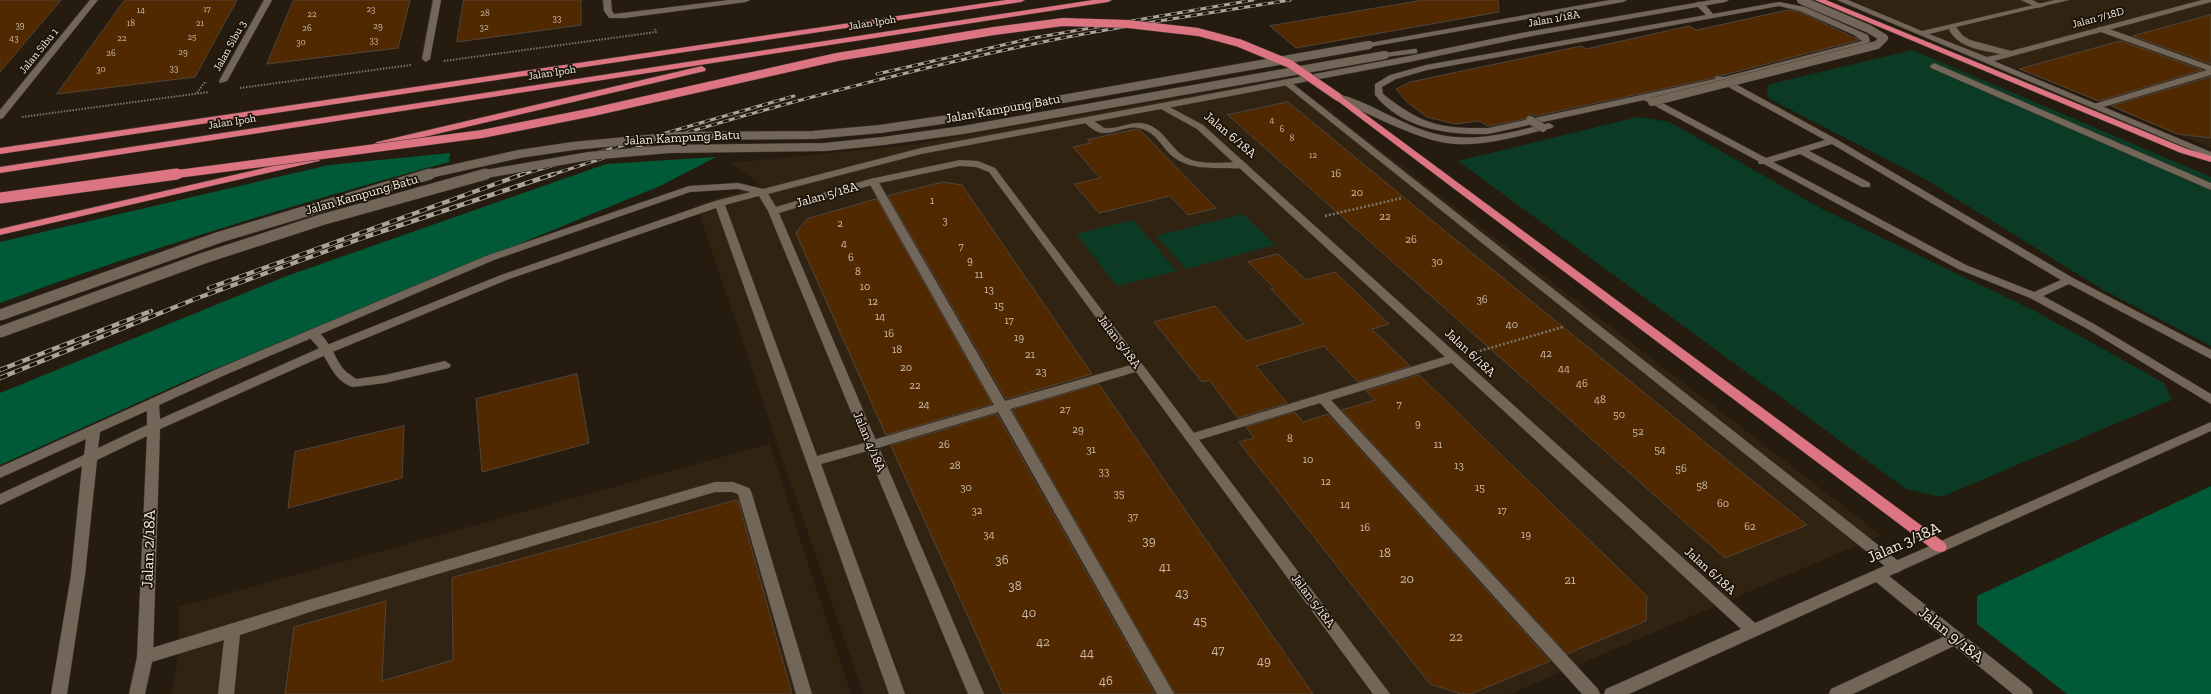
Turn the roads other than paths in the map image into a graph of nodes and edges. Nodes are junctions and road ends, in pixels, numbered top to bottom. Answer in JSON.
{"nodes":[{"id":1,"x":94,"y":0,"type":"edge"},
{"id":2,"x":268,"y":0,"type":"edge"},
{"id":3,"x":437,"y":0,"type":"edge"},
{"id":4,"x":607,"y":0,"type":"edge"},
{"id":5,"x":746,"y":0,"type":"edge"},
{"id":6,"x":1022,"y":0,"type":"edge"},
{"id":7,"x":1108,"y":0,"type":"edge"},
{"id":8,"x":1623,"y":0,"type":"edge"},
{"id":9,"x":1725,"y":0,"type":"edge"},
{"id":10,"x":1801,"y":0,"type":"edge"},
{"id":11,"x":1812,"y":0,"type":"edge"},
{"id":12,"x":1819,"y":0,"type":"edge"},
{"id":13,"x":1841,"y":0,"type":"edge"},
{"id":14,"x":2025,"y":0,"type":"edge"},
{"id":15,"x":2066,"y":0,"type":"edge"},
{"id":16,"x":2211,"y":0,"type":"edge"},
{"id":17,"x":1700,"y":4,"type":"junction"},
{"id":18,"x":2041,"y":6,"type":"junction"},
{"id":19,"x":1802,"y":9,"type":"junction"},
{"id":20,"x":1711,"y":17,"type":"junction"},
{"id":21,"x":1952,"y":27,"type":"junction"},
{"id":22,"x":2101,"y":29,"type":"junction"},
{"id":23,"x":1922,"y":33,"type":"junction"},
{"id":24,"x":1529,"y":34,"type":"junction"},
{"id":25,"x":1369,"y":45,"type":"joint"},
{"id":26,"x":794,"y":47,"type":"junction"},
{"id":27,"x":2013,"y":52,"type":"junction"},
{"id":28,"x":1385,"y":55,"type":"joint"},
{"id":29,"x":426,"y":59,"type":"dead end"},
{"id":30,"x":1409,"y":60,"type":"junction"},
{"id":31,"x":1987,"y":60,"type":"junction"},
{"id":32,"x":1782,"y":63,"type":"dead end"},
{"id":33,"x":1934,"y":66,"type":"dead end"},
{"id":34,"x":1791,"y":67,"type":"junction"},
{"id":35,"x":1426,"y":68,"type":"junction"},
{"id":36,"x":2211,"y":71,"type":"edge"},
{"id":37,"x":1720,"y":79,"type":"junction"},
{"id":38,"x":223,"y":81,"type":"dead end"},
{"id":39,"x":1288,"y":83,"type":"junction"},
{"id":40,"x":1338,"y":96,"type":"junction"},
{"id":41,"x":1642,"y":96,"type":"junction"},
{"id":42,"x":1162,"y":106,"type":"junction"},
{"id":43,"x":2097,"y":106,"type":"junction"},
{"id":44,"x":0,"y":116,"type":"edge"},
{"id":45,"x":1088,"y":120,"type":"junction"},
{"id":46,"x":1530,"y":120,"type":"dead end"},
{"id":47,"x":1543,"y":128,"type":"junction"},
{"id":48,"x":1833,"y":141,"type":"junction"},
{"id":49,"x":1800,"y":150,"type":"junction"},
{"id":50,"x":0,"y":151,"type":"edge"},
{"id":51,"x":2211,"y":155,"type":"edge"},
{"id":52,"x":2211,"y":159,"type":"edge"},
{"id":53,"x":1762,"y":162,"type":"junction"},
{"id":54,"x":1243,"y":165,"type":"junction"},
{"id":55,"x":0,"y":170,"type":"edge"},
{"id":56,"x":873,"y":181,"type":"junction"},
{"id":57,"x":1866,"y":185,"type":"dead end"},
{"id":58,"x":2211,"y":187,"type":"edge"},
{"id":59,"x":760,"y":191,"type":"junction"},
{"id":60,"x":0,"y":198,"type":"edge"},
{"id":61,"x":719,"y":203,"type":"junction"},
{"id":62,"x":773,"y":211,"type":"junction"},
{"id":63,"x":0,"y":232,"type":"edge"},
{"id":64,"x":2069,"y":280,"type":"junction"},
{"id":65,"x":2034,"y":296,"type":"junction"},
{"id":66,"x":0,"y":315,"type":"edge"},
{"id":67,"x":0,"y":332,"type":"edge"},
{"id":68,"x":312,"y":333,"type":"junction"},
{"id":69,"x":326,"y":350,"type":"junction"},
{"id":70,"x":2211,"y":355,"type":"edge"},
{"id":71,"x":1454,"y":358,"type":"junction"},
{"id":72,"x":445,"y":365,"type":"dead end"},
{"id":73,"x":1138,"y":367,"type":"junction"},
{"id":74,"x":1322,"y":398,"type":"junction"},
{"id":75,"x":2211,"y":400,"type":"edge"},
{"id":76,"x":153,"y":403,"type":"junction"},
{"id":77,"x":1001,"y":407,"type":"junction"},
{"id":78,"x":2211,"y":426,"type":"edge"},
{"id":79,"x":154,"y":428,"type":"junction"},
{"id":80,"x":94,"y":429,"type":"junction"},
{"id":81,"x":1192,"y":438,"type":"junction"},
{"id":82,"x":871,"y":445,"type":"junction"},
{"id":83,"x":90,"y":458,"type":"junction"},
{"id":84,"x":813,"y":462,"type":"junction"},
{"id":85,"x":0,"y":473,"type":"edge"},
{"id":86,"x":0,"y":500,"type":"edge"},
{"id":87,"x":1940,"y":547,"type":"junction"},
{"id":88,"x":1896,"y":567,"type":"junction"},
{"id":89,"x":1877,"y":575,"type":"junction"},
{"id":90,"x":233,"y":631,"type":"junction"},
{"id":91,"x":1753,"y":631,"type":"junction"},
{"id":92,"x":1955,"y":638,"type":"junction"},
{"id":93,"x":145,"y":657,"type":"junction"},
{"id":94,"x":59,"y":694,"type":"edge"},
{"id":95,"x":137,"y":694,"type":"edge"},
{"id":96,"x":226,"y":694,"type":"edge"},
{"id":97,"x":804,"y":694,"type":"edge"},
{"id":98,"x":897,"y":694,"type":"edge"},
{"id":99,"x":976,"y":694,"type":"edge"},
{"id":100,"x":1166,"y":694,"type":"edge"},
{"id":101,"x":1382,"y":694,"type":"edge"},
{"id":102,"x":1592,"y":694,"type":"edge"},
{"id":103,"x":1612,"y":694,"type":"edge"},
{"id":104,"x":1837,"y":694,"type":"edge"},
{"id":105,"x":2025,"y":694,"type":"edge"}],
"edges":[{"from":1,"to":44,"type":"street","name":"Jalan Sibu 1"},
{"from":2,"to":38,"type":"street","name":"Jalan Sibu 3"},
{"from":3,"to":29,"type":"street"},
{"from":4,"to":5,"type":"street"},
{"from":6,"to":50,"type":"highway","name":"Jalan Ipoh"},
{"from":7,"to":26,"type":"highway","name":"Jalan Ipoh"},
{"from":8,"to":25,"type":"street","name":"Jalan 1/18A"},
{"from":9,"to":17,"type":"street","name":"Jalan 1/18A"},
{"from":10,"to":34,"type":"street","bridge":true},
{"from":11,"to":19,"type":"street"},
{"from":12,"to":52,"type":"highway"},
{"from":13,"to":23,"type":"street"},
{"from":14,"to":18,"type":"street"},
{"from":15,"to":18,"type":"street","name":"Jalan 7/18D"},
{"from":16,"to":22,"type":"street","name":"Jalan 7/18D"},
{"from":17,"to":20,"type":"street"},
{"from":17,"to":24,"type":"street","name":"Jalan 1/18A"},
{"from":18,"to":21,"type":"street","name":"Jalan 7/18D"},
{"from":19,"to":20,"type":"street"},
{"from":19,"to":37,"type":"street"},
{"from":20,"to":35,"type":"street"},
{"from":21,"to":23,"type":"street","name":"Jalan 7/18D"},
{"from":21,"to":27,"type":"street","name":"Jalan 7/18D"},
{"from":22,"to":27,"type":"street","name":"Jalan 7/18D"},
{"from":22,"to":36,"type":"street"},
{"from":23,"to":31,"type":"street"},
{"from":24,"to":28,"type":"street","name":"Jalan 1/18A"},
{"from":24,"to":30,"type":"street"},
{"from":25,"to":66,"type":"street","name":"Jalan Kampung Batu","bridge":true},
{"from":26,"to":55,"type":"highway","name":"Jalan Ipoh"},
{"from":26,"to":63,"type":"highway"},
{"from":27,"to":31,"type":"street","name":"Jalan 7/18D"},
{"from":28,"to":67,"type":"street","name":"Jalan Kampung Batu","bridge":true},
{"from":30,"to":35,"type":"street"},
{"from":30,"to":39,"type":"street"},
{"from":31,"to":43,"type":"street"},
{"from":32,"to":34,"type":"street","bridge":true},
{"from":33,"to":58,"type":"street"},
{"from":34,"to":47,"type":"street","bridge":true},
{"from":35,"to":41,"type":"street"},
{"from":36,"to":43,"type":"street"},
{"from":37,"to":41,"type":"street"},
{"from":37,"to":48,"type":"street"},
{"from":39,"to":42,"type":"street"},
{"from":39,"to":88,"type":"street"},
{"from":40,"to":47,"type":"street"},
{"from":40,"to":60,"type":"highway","bridge":true},
{"from":40,"to":87,"type":"highway"},
{"from":41,"to":53,"type":"street"},
{"from":42,"to":45,"type":"street"},
{"from":42,"to":54,"type":"street","name":"Jalan 6/18A"},
{"from":43,"to":51,"type":"street"},
{"from":45,"to":54,"type":"street"},
{"from":45,"to":59,"type":"street"},
{"from":46,"to":47,"type":"street","bridge":true},
{"from":48,"to":49,"type":"street"},
{"from":48,"to":64,"type":"street"},
{"from":49,"to":53,"type":"street"},
{"from":49,"to":57,"type":"street"},
{"from":53,"to":65,"type":"street"},
{"from":54,"to":71,"type":"street","name":"Jalan 6/18A"},
{"from":56,"to":62,"type":"street","name":"Jalan 5/18A"},
{"from":56,"to":73,"type":"street","name":"Jalan 5/18A"},
{"from":56,"to":77,"type":"street"},
{"from":59,"to":61,"type":"street"},
{"from":59,"to":62,"type":"street","name":"Jalan 4/18A"},
{"from":59,"to":68,"type":"street"},
{"from":61,"to":69,"type":"street"},
{"from":61,"to":84,"type":"street"},
{"from":62,"to":82,"type":"street","name":"Jalan 4/18A"},
{"from":64,"to":65,"type":"street"},
{"from":64,"to":70,"type":"street"},
{"from":65,"to":75,"type":"street"},
{"from":68,"to":69,"type":"street"},
{"from":68,"to":76,"type":"street"},
{"from":69,"to":72,"type":"street"},
{"from":69,"to":79,"type":"street"},
{"from":71,"to":74,"type":"street"},
{"from":71,"to":91,"type":"street","name":"Jalan 6/18A"},
{"from":73,"to":77,"type":"street"},
{"from":73,"to":81,"type":"street","name":"Jalan 5/18A"},
{"from":74,"to":81,"type":"street"},
{"from":74,"to":102,"type":"street"},
{"from":76,"to":79,"type":"street","name":"Jalan 2/18A"},
{"from":76,"to":80,"type":"street"},
{"from":77,"to":82,"type":"street"},
{"from":77,"to":100,"type":"street"},
{"from":78,"to":87,"type":"street","name":"Jalan 3/18A"},
{"from":79,"to":83,"type":"street"},
{"from":79,"to":93,"type":"street","name":"Jalan 2/18A"},
{"from":80,"to":83,"type":"street"},
{"from":80,"to":85,"type":"street"},
{"from":81,"to":101,"type":"street","name":"Jalan 5/18A"},
{"from":82,"to":84,"type":"street"},
{"from":82,"to":99,"type":"street","name":"Jalan 4/18A"},
{"from":83,"to":86,"type":"street"},
{"from":83,"to":94,"type":"street"},
{"from":84,"to":98,"type":"street"},
{"from":87,"to":88,"type":"street","name":"Jalan 3/18A"},
{"from":88,"to":89,"type":"street","name":"Jalan 3/18A"},
{"from":89,"to":91,"type":"street","name":"Jalan 3/18A"},
{"from":89,"to":92,"type":"street","name":"Jalan 9/18A"},
{"from":90,"to":93,"type":"street"},
{"from":90,"to":96,"type":"street"},
{"from":90,"to":97,"type":"street"},
{"from":91,"to":103,"type":"street","name":"Jalan 3/18A"},
{"from":92,"to":104,"type":"street"},
{"from":92,"to":105,"type":"street","name":"Jalan 9/18A"},
{"from":93,"to":95,"type":"street","name":"Jalan 2/18A"}]}
